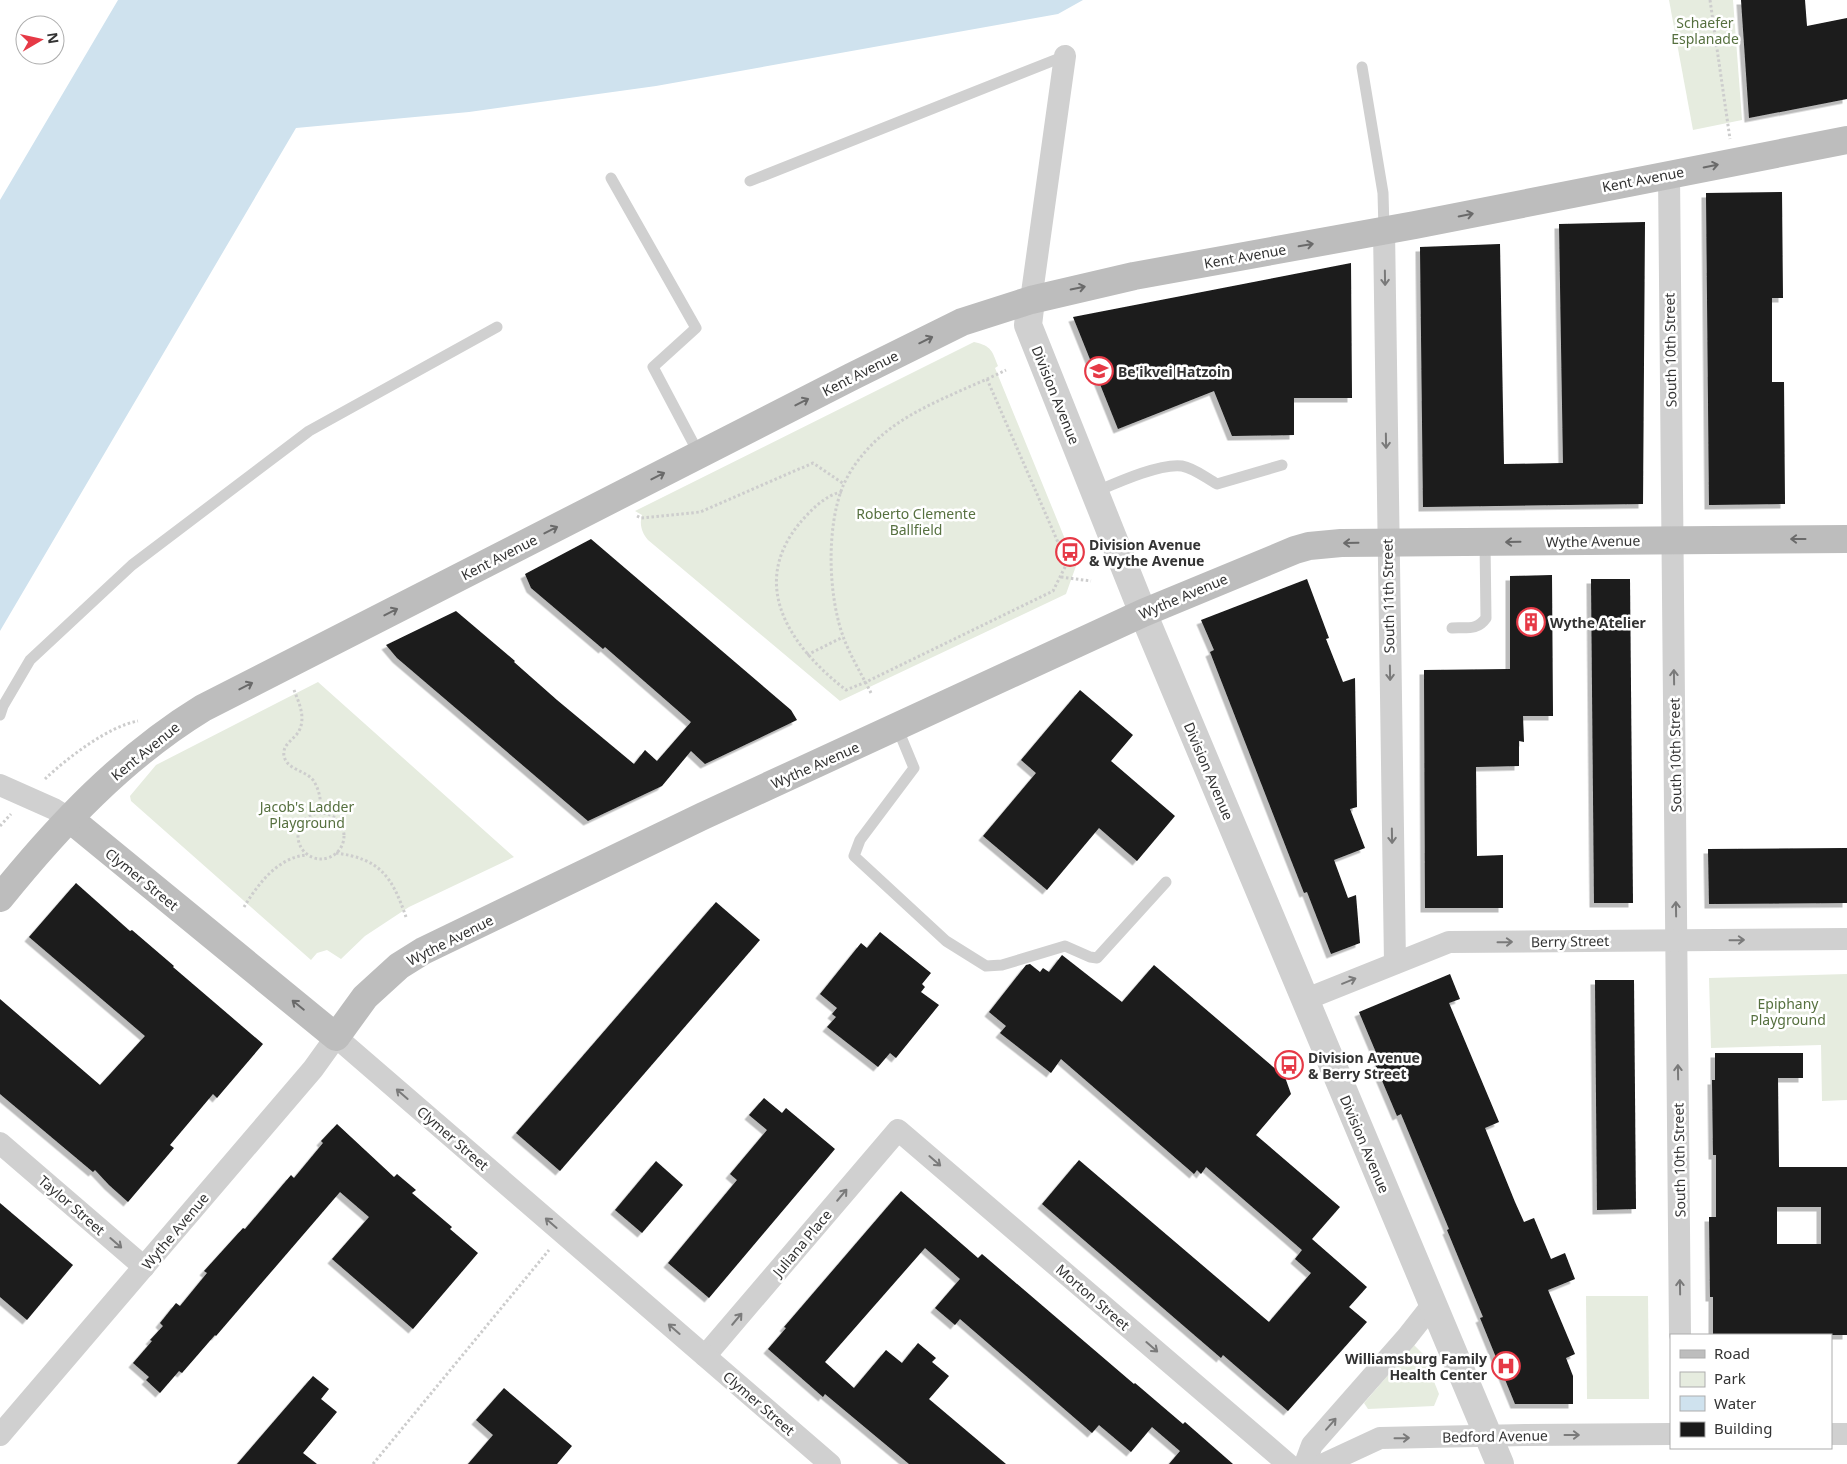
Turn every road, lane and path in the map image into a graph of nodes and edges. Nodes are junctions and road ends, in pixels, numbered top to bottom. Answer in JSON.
{"nodes":[{"id":1,"x":1710,"y":0,"type":"edge"},
{"id":2,"x":1065,"y":56,"type":"joint"},
{"id":3,"x":1362,"y":67,"type":"dead end"},
{"id":4,"x":1847,"y":140,"type":"edge"},
{"id":5,"x":1733,"y":162,"type":"junction"},
{"id":6,"x":1669,"y":174,"type":"junction"},
{"id":7,"x":611,"y":178,"type":"dead end"},
{"id":8,"x":750,"y":181,"type":"dead end"},
{"id":9,"x":1384,"y":230,"type":"junction"},
{"id":10,"x":1031,"y":300,"type":"junction"},
{"id":11,"x":496,"y":327,"type":"dead end"},
{"id":12,"x":1006,"y":370,"type":"dead end"},
{"id":13,"x":987,"y":380,"type":"junction"},
{"id":14,"x":699,"y":454,"type":"junction"},
{"id":15,"x":1282,"y":465,"type":"dead end"},
{"id":16,"x":844,"y":484,"type":"junction"},
{"id":17,"x":842,"y":492,"type":"junction"},
{"id":18,"x":1095,"y":492,"type":"junction"},
{"id":19,"x":631,"y":511,"type":"dead end"},
{"id":20,"x":1847,"y":539,"type":"edge"},
{"id":21,"x":1672,"y":540,"type":"junction"},
{"id":22,"x":1387,"y":542,"type":"junction"},
{"id":23,"x":1485,"y":542,"type":"junction"},
{"id":24,"x":1061,"y":577,"type":"junction"},
{"id":25,"x":1091,"y":581,"type":"dead end"},
{"id":26,"x":1142,"y":613,"type":"junction"},
{"id":27,"x":1452,"y":628,"type":"dead end"},
{"id":28,"x":843,"y":637,"type":"junction"},
{"id":29,"x":807,"y":655,"type":"junction"},
{"id":30,"x":866,"y":682,"type":"junction"},
{"id":31,"x":292,"y":685,"type":"dead end"},
{"id":32,"x":871,"y":693,"type":"dead end"},
{"id":33,"x":0,"y":715,"type":"edge"},
{"id":34,"x":898,"y":727,"type":"junction"},
{"id":35,"x":0,"y":785,"type":"edge"},
{"id":36,"x":321,"y":813,"type":"junction"},
{"id":37,"x":62,"y":814,"type":"junction"},
{"id":38,"x":336,"y":853,"type":"junction"},
{"id":39,"x":308,"y":855,"type":"junction"},
{"id":40,"x":1166,"y":882,"type":"dead end"},
{"id":41,"x":0,"y":898,"type":"edge"},
{"id":42,"x":244,"y":907,"type":"dead end"},
{"id":43,"x":406,"y":917,"type":"dead end"},
{"id":44,"x":1847,"y":939,"type":"edge"},
{"id":45,"x":1676,"y":940,"type":"junction"},
{"id":46,"x":1395,"y":963,"type":"junction"},
{"id":47,"x":1304,"y":1000,"type":"junction"},
{"id":48,"x":336,"y":1037,"type":"junction"},
{"id":49,"x":898,"y":1130,"type":"joint"},
{"id":50,"x":0,"y":1143,"type":"edge"},
{"id":51,"x":563,"y":1234,"type":"junction"},
{"id":52,"x":144,"y":1267,"type":"junction"},
{"id":53,"x":1432,"y":1304,"type":"junction"},
{"id":54,"x":1680,"y":1334,"type":"edge"},
{"id":55,"x":705,"y":1356,"type":"junction"},
{"id":56,"x":1670,"y":1434,"type":"edge"},
{"id":57,"x":1832,"y":1434,"type":"edge"},
{"id":58,"x":1847,"y":1434,"type":"edge"},
{"id":59,"x":0,"y":1435,"type":"edge"},
{"id":60,"x":1489,"y":1437,"type":"junction"},
{"id":61,"x":374,"y":1464,"type":"edge"},
{"id":62,"x":830,"y":1464,"type":"edge"},
{"id":63,"x":1288,"y":1464,"type":"edge"},
{"id":64,"x":1305,"y":1464,"type":"edge"},
{"id":65,"x":1324,"y":1464,"type":"edge"},
{"id":66,"x":1500,"y":1464,"type":"edge"}],
"edges":[{"from":1,"to":5,"type":"path"},
{"from":2,"to":8,"type":"lane"},
{"from":2,"to":10,"type":"street","name":"Division Avenue"},
{"from":3,"to":9,"type":"lane"},
{"from":4,"to":5,"type":"main road","name":"Kent Avenue"},
{"from":6,"to":5,"type":"main road","name":"Kent Avenue","one_way":true},
{"from":9,"to":6,"type":"main road","name":"Kent Avenue","one_way":true},
{"from":6,"to":21,"type":"street","name":"South 10th Street"},
{"from":7,"to":14,"type":"lane"},
{"from":10,"to":9,"type":"main road","name":"Kent Avenue","one_way":true},
{"from":9,"to":22,"type":"street","name":"South 11th Street","one_way":true},
{"from":14,"to":10,"type":"main road","name":"Kent Avenue","one_way":true},
{"from":10,"to":18,"type":"street","name":"Division Avenue"},
{"from":11,"to":33,"type":"lane"},
{"from":12,"to":13,"type":"path"},
{"from":13,"to":16,"type":"path"},
{"from":13,"to":24,"type":"path"},
{"from":37,"to":14,"type":"main road","name":"Kent Avenue","one_way":true},
{"from":15,"to":18,"type":"lane"},
{"from":16,"to":17,"type":"path"},
{"from":16,"to":19,"type":"path"},
{"from":17,"to":28,"type":"path"},
{"from":17,"to":29,"type":"path"},
{"from":18,"to":26,"type":"street","name":"Division Avenue"},
{"from":20,"to":21,"type":"main road","name":"Wythe Avenue","one_way":true},
{"from":21,"to":23,"type":"main road","name":"Wythe Avenue","one_way":true},
{"from":45,"to":21,"type":"street","name":"South 10th Street","one_way":true},
{"from":22,"to":23,"type":"main road","name":"Wythe Avenue"},
{"from":22,"to":26,"type":"main road","name":"Wythe Avenue","one_way":true},
{"from":22,"to":46,"type":"street","name":"South 11th Street","one_way":true},
{"from":23,"to":27,"type":"lane"},
{"from":24,"to":25,"type":"path"},
{"from":24,"to":30,"type":"path"},
{"from":26,"to":34,"type":"main road","name":"Wythe Avenue"},
{"from":26,"to":47,"type":"street","name":"Division Avenue"},
{"from":28,"to":29,"type":"path"},
{"from":28,"to":30,"type":"path"},
{"from":29,"to":30,"type":"path"},
{"from":30,"to":32,"type":"path"},
{"from":31,"to":36,"type":"path"},
{"from":34,"to":40,"type":"lane"},
{"from":34,"to":48,"type":"main road","name":"Wythe Avenue"},
{"from":35,"to":37,"type":"street"},
{"from":36,"to":38,"type":"path"},
{"from":36,"to":39,"type":"path"},
{"from":37,"to":41,"type":"main road","name":"Kent Avenue"},
{"from":48,"to":37,"type":"main road","name":"Clymer Street","one_way":true},
{"from":38,"to":39,"type":"path"},
{"from":38,"to":43,"type":"path"},
{"from":39,"to":42,"type":"path"},
{"from":45,"to":44,"type":"street","name":"Berry Street","one_way":true},
{"from":46,"to":45,"type":"street","name":"Berry Street","one_way":true},
{"from":54,"to":45,"type":"street","name":"South 10th Street","one_way":true},
{"from":47,"to":46,"type":"street","name":"Berry Street","one_way":true},
{"from":47,"to":53,"type":"street","name":"Division Avenue"},
{"from":51,"to":48,"type":"street","name":"Clymer Street","one_way":true},
{"from":48,"to":52,"type":"street","name":"Wythe Avenue"},
{"from":55,"to":49,"type":"street","name":"Juliana Place","one_way":true},
{"from":49,"to":63,"type":"street","name":"Morton Street","one_way":true},
{"from":50,"to":52,"type":"street","name":"Taylor Street","one_way":true},
{"from":55,"to":51,"type":"street","name":"Clymer Street","one_way":true},
{"from":51,"to":61,"type":"path"},
{"from":52,"to":59,"type":"street","name":"Wythe Avenue"},
{"from":53,"to":60,"type":"street","name":"Division Avenue"},
{"from":64,"to":53,"type":"street","one_way":true},
{"from":55,"to":62,"type":"street","name":"Clymer Street"},
{"from":60,"to":56,"type":"street","name":"Bedford Avenue","one_way":true},
{"from":57,"to":58,"type":"street"},
{"from":65,"to":60,"type":"street","name":"Bedford Avenue","one_way":true},
{"from":60,"to":66,"type":"street","name":"Division Avenue"}]}
